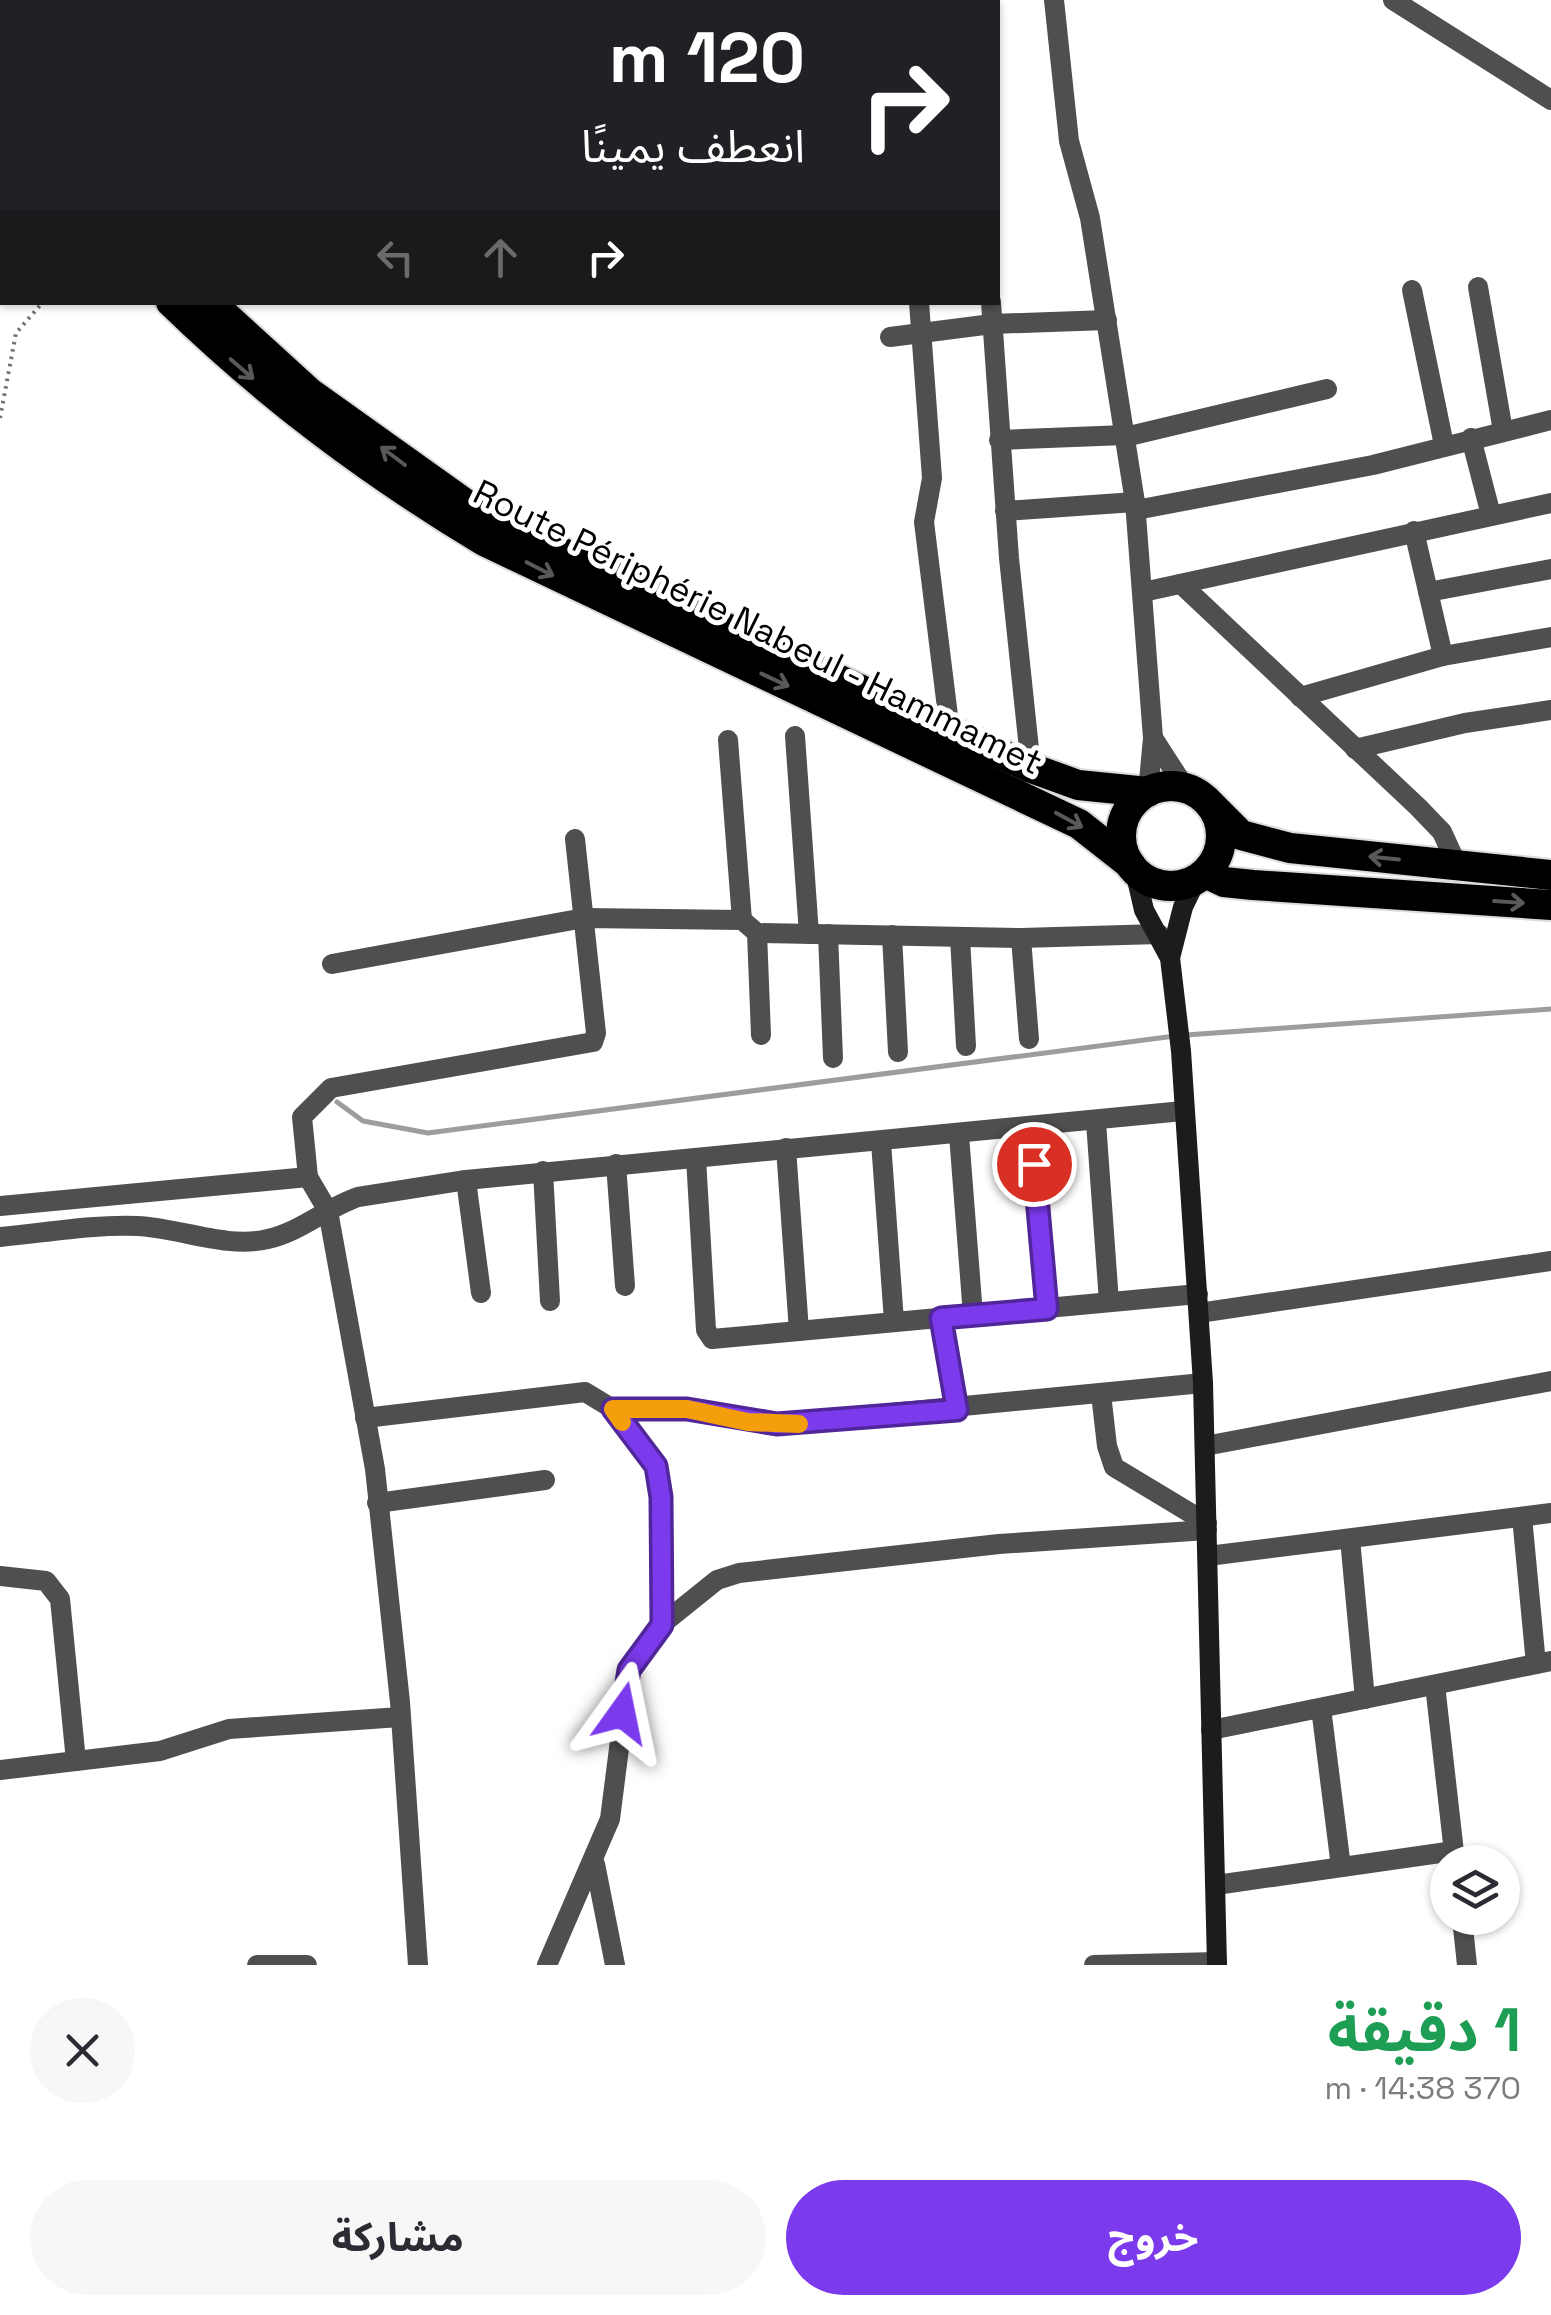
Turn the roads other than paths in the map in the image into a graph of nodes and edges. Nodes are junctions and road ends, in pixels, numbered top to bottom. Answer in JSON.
{"nodes":[{"id":1,"x":1054,"y":0,"type":"edge"},
{"id":2,"x":1392,"y":0,"type":"edge"},
{"id":3,"x":1551,"y":100,"type":"edge"},
{"id":4,"x":1478,"y":287,"type":"dead end"},
{"id":5,"x":1412,"y":290,"type":"dead end"},
{"id":6,"x":174,"y":305,"type":"edge"},
{"id":7,"x":213,"y":305,"type":"edge"},
{"id":8,"x":919,"y":305,"type":"edge"},
{"id":9,"x":992,"y":313,"type":"edge"},
{"id":10,"x":1108,"y":320,"type":"junction"},
{"id":11,"x":920,"y":331,"type":"junction"},
{"id":12,"x":890,"y":337,"type":"dead end"},
{"id":13,"x":1327,"y":388,"type":"dead end"},
{"id":14,"x":1550,"y":424,"type":"edge"},
{"id":15,"x":1503,"y":431,"type":"junction"},
{"id":16,"x":1125,"y":436,"type":"junction"},
{"id":17,"x":1471,"y":438,"type":"junction"},
{"id":18,"x":999,"y":440,"type":"junction"},
{"id":19,"x":1444,"y":445,"type":"junction"},
{"id":20,"x":1551,"y":503,"type":"edge"},
{"id":21,"x":1136,"y":506,"type":"junction"},
{"id":22,"x":1005,"y":511,"type":"junction"},
{"id":23,"x":1490,"y":515,"type":"junction"},
{"id":24,"x":1414,"y":532,"type":"junction"},
{"id":25,"x":1551,"y":569,"type":"edge"},
{"id":26,"x":1180,"y":584,"type":"junction"},
{"id":27,"x":1143,"y":592,"type":"junction"},
{"id":28,"x":1428,"y":592,"type":"junction"},
{"id":29,"x":1551,"y":637,"type":"edge"},
{"id":30,"x":1443,"y":656,"type":"junction"},
{"id":31,"x":1300,"y":697,"type":"junction"},
{"id":32,"x":1551,"y":710,"type":"edge"},
{"id":33,"x":950,"y":732,"type":"junction"},
{"id":34,"x":795,"y":736,"type":"dead end"},
{"id":35,"x":1153,"y":738,"type":"junction"},
{"id":36,"x":728,"y":740,"type":"dead end"},
{"id":37,"x":1355,"y":749,"type":"junction"},
{"id":38,"x":1031,"y":768,"type":"junction"},
{"id":39,"x":1148,"y":792,"type":"junction"},
{"id":40,"x":1196,"y":795,"type":"junction"},
{"id":41,"x":576,"y":839,"type":"dead end"},
{"id":42,"x":1132,"y":867,"type":"junction"},
{"id":43,"x":1458,"y":867,"type":"junction"},
{"id":44,"x":1200,"y":876,"type":"junction"},
{"id":45,"x":1551,"y":876,"type":"edge"},
{"id":46,"x":1551,"y":905,"type":"edge"},
{"id":47,"x":584,"y":918,"type":"junction"},
{"id":48,"x":750,"y":926,"type":"junction"},
{"id":49,"x":819,"y":934,"type":"junction"},
{"id":50,"x":1159,"y":934,"type":"junction"},
{"id":51,"x":892,"y":935,"type":"junction"},
{"id":52,"x":960,"y":937,"type":"junction"},
{"id":53,"x":1021,"y":938,"type":"junction"},
{"id":54,"x":1170,"y":958,"type":"junction"},
{"id":55,"x":332,"y":964,"type":"dead end"},
{"id":56,"x":761,"y":1035,"type":"dead end"},
{"id":57,"x":1029,"y":1039,"type":"dead end"},
{"id":58,"x":966,"y":1046,"type":"dead end"},
{"id":59,"x":898,"y":1052,"type":"dead end"},
{"id":60,"x":834,"y":1058,"type":"dead end"},
{"id":61,"x":1183,"y":1111,"type":"junction"},
{"id":62,"x":1096,"y":1122,"type":"junction"},
{"id":63,"x":1030,"y":1128,"type":"junction"},
{"id":64,"x":960,"y":1135,"type":"junction"},
{"id":65,"x":881,"y":1142,"type":"junction"},
{"id":66,"x":786,"y":1148,"type":"junction"},
{"id":67,"x":696,"y":1158,"type":"junction"},
{"id":68,"x":616,"y":1164,"type":"junction"},
{"id":69,"x":544,"y":1171,"type":"junction"},
{"id":70,"x":308,"y":1177,"type":"junction"},
{"id":71,"x":466,"y":1180,"type":"junction"},
{"id":72,"x":0,"y":1206,"type":"edge"},
{"id":73,"x":328,"y":1211,"type":"junction"},
{"id":74,"x":0,"y":1237,"type":"edge"},
{"id":75,"x":1551,"y":1261,"type":"edge"},
{"id":76,"x":625,"y":1286,"type":"dead end"},
{"id":77,"x":481,"y":1293,"type":"dead end"},
{"id":78,"x":550,"y":1301,"type":"dead end"},
{"id":79,"x":1109,"y":1302,"type":"junction"},
{"id":80,"x":1198,"y":1303,"type":"junction"},
{"id":81,"x":1047,"y":1309,"type":"junction"},
{"id":82,"x":973,"y":1315,"type":"junction"},
{"id":83,"x":941,"y":1318,"type":"junction"},
{"id":84,"x":894,"y":1321,"type":"junction"},
{"id":85,"x":799,"y":1331,"type":"junction"},
{"id":86,"x":1551,"y":1381,"type":"edge"},
{"id":87,"x":1204,"y":1383,"type":"junction"},
{"id":88,"x":1101,"y":1394,"type":"junction"},
{"id":89,"x":613,"y":1409,"type":"junction"},
{"id":90,"x":957,"y":1410,"type":"junction"},
{"id":91,"x":365,"y":1418,"type":"junction"},
{"id":92,"x":1205,"y":1446,"type":"junction"},
{"id":93,"x":545,"y":1480,"type":"dead end"},
{"id":94,"x":377,"y":1503,"type":"junction"},
{"id":95,"x":1551,"y":1513,"type":"edge"},
{"id":96,"x":1522,"y":1516,"type":"junction"},
{"id":97,"x":1207,"y":1527,"type":"junction"},
{"id":98,"x":1350,"y":1540,"type":"junction"},
{"id":99,"x":1208,"y":1556,"type":"junction"},
{"id":100,"x":0,"y":1576,"type":"edge"},
{"id":101,"x":662,"y":1625,"type":"junction"},
{"id":102,"x":1543,"y":1663,"type":"edge"},
{"id":103,"x":1436,"y":1685,"type":"junction"},
{"id":104,"x":1366,"y":1699,"type":"junction"},
{"id":105,"x":1321,"y":1708,"type":"junction"},
{"id":106,"x":400,"y":1717,"type":"junction"},
{"id":107,"x":1211,"y":1730,"type":"junction"},
{"id":108,"x":76,"y":1761,"type":"junction"},
{"id":109,"x":0,"y":1770,"type":"edge"},
{"id":110,"x":1454,"y":1845,"type":"edge"},
{"id":111,"x":1430,"y":1859,"type":"edge"},
{"id":112,"x":595,"y":1862,"type":"junction"},
{"id":113,"x":1341,"y":1867,"type":"junction"},
{"id":114,"x":1216,"y":1884,"type":"junction"},
{"id":115,"x":1464,"y":1935,"type":"edge"},
{"id":116,"x":1217,"y":1964,"type":"edge"},
{"id":117,"x":257,"y":1965,"type":"edge"},
{"id":118,"x":307,"y":1965,"type":"edge"},
{"id":119,"x":418,"y":1965,"type":"edge"},
{"id":120,"x":546,"y":1965,"type":"edge"},
{"id":121,"x":616,"y":1965,"type":"edge"},
{"id":122,"x":1094,"y":1965,"type":"edge"},
{"id":123,"x":1468,"y":1965,"type":"edge"}],
"edges":[{"from":1,"to":10,"type":"street"},
{"from":2,"to":3,"type":"street"},
{"from":4,"to":15,"type":"street"},
{"from":5,"to":19,"type":"street"},
{"from":6,"to":42,"type":"highway","name":"Route Périphérie Nabeul - Hammamet","one_way":true},
{"from":33,"to":7,"type":"highway","name":"Route Périphérie Nabeul - Hammamet","one_way":true},
{"from":8,"to":11,"type":"street"},
{"from":9,"to":10,"type":"street"},
{"from":9,"to":11,"type":"street"},
{"from":9,"to":18,"type":"street"},
{"from":10,"to":16,"type":"street"},
{"from":11,"to":12,"type":"street"},
{"from":11,"to":33,"type":"street"},
{"from":13,"to":16,"type":"street"},
{"from":14,"to":15,"type":"street"},
{"from":15,"to":17,"type":"street"},
{"from":16,"to":18,"type":"street"},
{"from":16,"to":21,"type":"street"},
{"from":17,"to":19,"type":"street"},
{"from":17,"to":23,"type":"street"},
{"from":18,"to":22,"type":"street"},
{"from":19,"to":21,"type":"street"},
{"from":20,"to":23,"type":"street"},
{"from":21,"to":22,"type":"street"},
{"from":21,"to":27,"type":"street"},
{"from":22,"to":38,"type":"street"},
{"from":23,"to":24,"type":"street"},
{"from":24,"to":26,"type":"street"},
{"from":24,"to":28,"type":"street"},
{"from":25,"to":28,"type":"street"},
{"from":26,"to":27,"type":"street"},
{"from":26,"to":31,"type":"street"},
{"from":27,"to":35,"type":"street"},
{"from":28,"to":30,"type":"street"},
{"from":29,"to":30,"type":"street"},
{"from":30,"to":31,"type":"street"},
{"from":31,"to":37,"type":"street"},
{"from":32,"to":37,"type":"street"},
{"from":33,"to":38,"type":"highway","name":"Route Périphérie Nabeul - Hammamet"},
{"from":34,"to":49,"type":"street"},
{"from":35,"to":39,"type":"street"},
{"from":35,"to":40,"type":"street"},
{"from":36,"to":48,"type":"street"},
{"from":37,"to":43,"type":"street"},
{"from":38,"to":39,"type":"highway","name":"Route Périphérie Nabeul - Hammamet"},
{"from":39,"to":40,"type":"highway"},
{"from":39,"to":42,"type":"highway"},
{"from":43,"to":40,"type":"highway","one_way":true},
{"from":40,"to":44,"type":"highway"},
{"from":41,"to":47,"type":"street"},
{"from":42,"to":44,"type":"highway"},
{"from":42,"to":50,"type":"street"},
{"from":43,"to":45,"type":"highway"},
{"from":44,"to":46,"type":"highway","one_way":true},
{"from":44,"to":54,"type":"street"},
{"from":47,"to":48,"type":"street"},
{"from":47,"to":55,"type":"street"},
{"from":47,"to":70,"type":"street"},
{"from":48,"to":49,"type":"street"},
{"from":48,"to":56,"type":"street"},
{"from":49,"to":51,"type":"street"},
{"from":49,"to":60,"type":"street"},
{"from":50,"to":53,"type":"street"},
{"from":50,"to":54,"type":"street"},
{"from":51,"to":52,"type":"street"},
{"from":51,"to":59,"type":"street"},
{"from":52,"to":53,"type":"street"},
{"from":52,"to":58,"type":"street"},
{"from":53,"to":57,"type":"street"},
{"from":54,"to":61,"type":"street"},
{"from":61,"to":62,"type":"street"},
{"from":61,"to":80,"type":"street"},
{"from":62,"to":63,"type":"street"},
{"from":62,"to":79,"type":"street"},
{"from":63,"to":64,"type":"street"},
{"from":63,"to":81,"type":"street"},
{"from":64,"to":65,"type":"street"},
{"from":64,"to":82,"type":"street"},
{"from":65,"to":66,"type":"street"},
{"from":65,"to":84,"type":"street"},
{"from":66,"to":67,"type":"street"},
{"from":66,"to":85,"type":"street"},
{"from":67,"to":68,"type":"street"},
{"from":67,"to":85,"type":"street"},
{"from":68,"to":69,"type":"street"},
{"from":68,"to":76,"type":"street"},
{"from":69,"to":71,"type":"street"},
{"from":69,"to":78,"type":"street"},
{"from":70,"to":72,"type":"street"},
{"from":70,"to":73,"type":"street"},
{"from":71,"to":73,"type":"street"},
{"from":71,"to":77,"type":"street"},
{"from":73,"to":74,"type":"street"},
{"from":73,"to":91,"type":"street"},
{"from":75,"to":80,"type":"street"},
{"from":79,"to":80,"type":"street"},
{"from":79,"to":81,"type":"street"},
{"from":80,"to":87,"type":"street"},
{"from":81,"to":82,"type":"street"},
{"from":82,"to":83,"type":"street"},
{"from":83,"to":84,"type":"street"},
{"from":83,"to":90,"type":"street"},
{"from":84,"to":85,"type":"street"},
{"from":86,"to":92,"type":"street"},
{"from":87,"to":88,"type":"street"},
{"from":87,"to":92,"type":"street"},
{"from":88,"to":90,"type":"street"},
{"from":88,"to":97,"type":"street"},
{"from":89,"to":90,"type":"street"},
{"from":89,"to":91,"type":"street"},
{"from":89,"to":101,"type":"street"},
{"from":91,"to":94,"type":"street"},
{"from":92,"to":97,"type":"street"},
{"from":93,"to":94,"type":"street"},
{"from":94,"to":106,"type":"street"},
{"from":95,"to":96,"type":"street"},
{"from":96,"to":98,"type":"street"},
{"from":96,"to":102,"type":"street"},
{"from":97,"to":99,"type":"street"},
{"from":97,"to":101,"type":"street"},
{"from":98,"to":99,"type":"street"},
{"from":98,"to":104,"type":"street"},
{"from":99,"to":107,"type":"street"},
{"from":100,"to":108,"type":"street"},
{"from":101,"to":112,"type":"street"},
{"from":102,"to":103,"type":"street"},
{"from":103,"to":104,"type":"street"},
{"from":103,"to":110,"type":"street"},
{"from":104,"to":105,"type":"street"},
{"from":105,"to":107,"type":"street"},
{"from":105,"to":113,"type":"street"},
{"from":106,"to":108,"type":"street"},
{"from":106,"to":119,"type":"street"},
{"from":107,"to":114,"type":"street"},
{"from":108,"to":109,"type":"street"},
{"from":111,"to":113,"type":"street"},
{"from":112,"to":120,"type":"street"},
{"from":112,"to":121,"type":"street"},
{"from":113,"to":114,"type":"street"},
{"from":114,"to":116,"type":"street"},
{"from":115,"to":123,"type":"street"},
{"from":116,"to":122,"type":"street"},
{"from":117,"to":118,"type":"street"}]}
